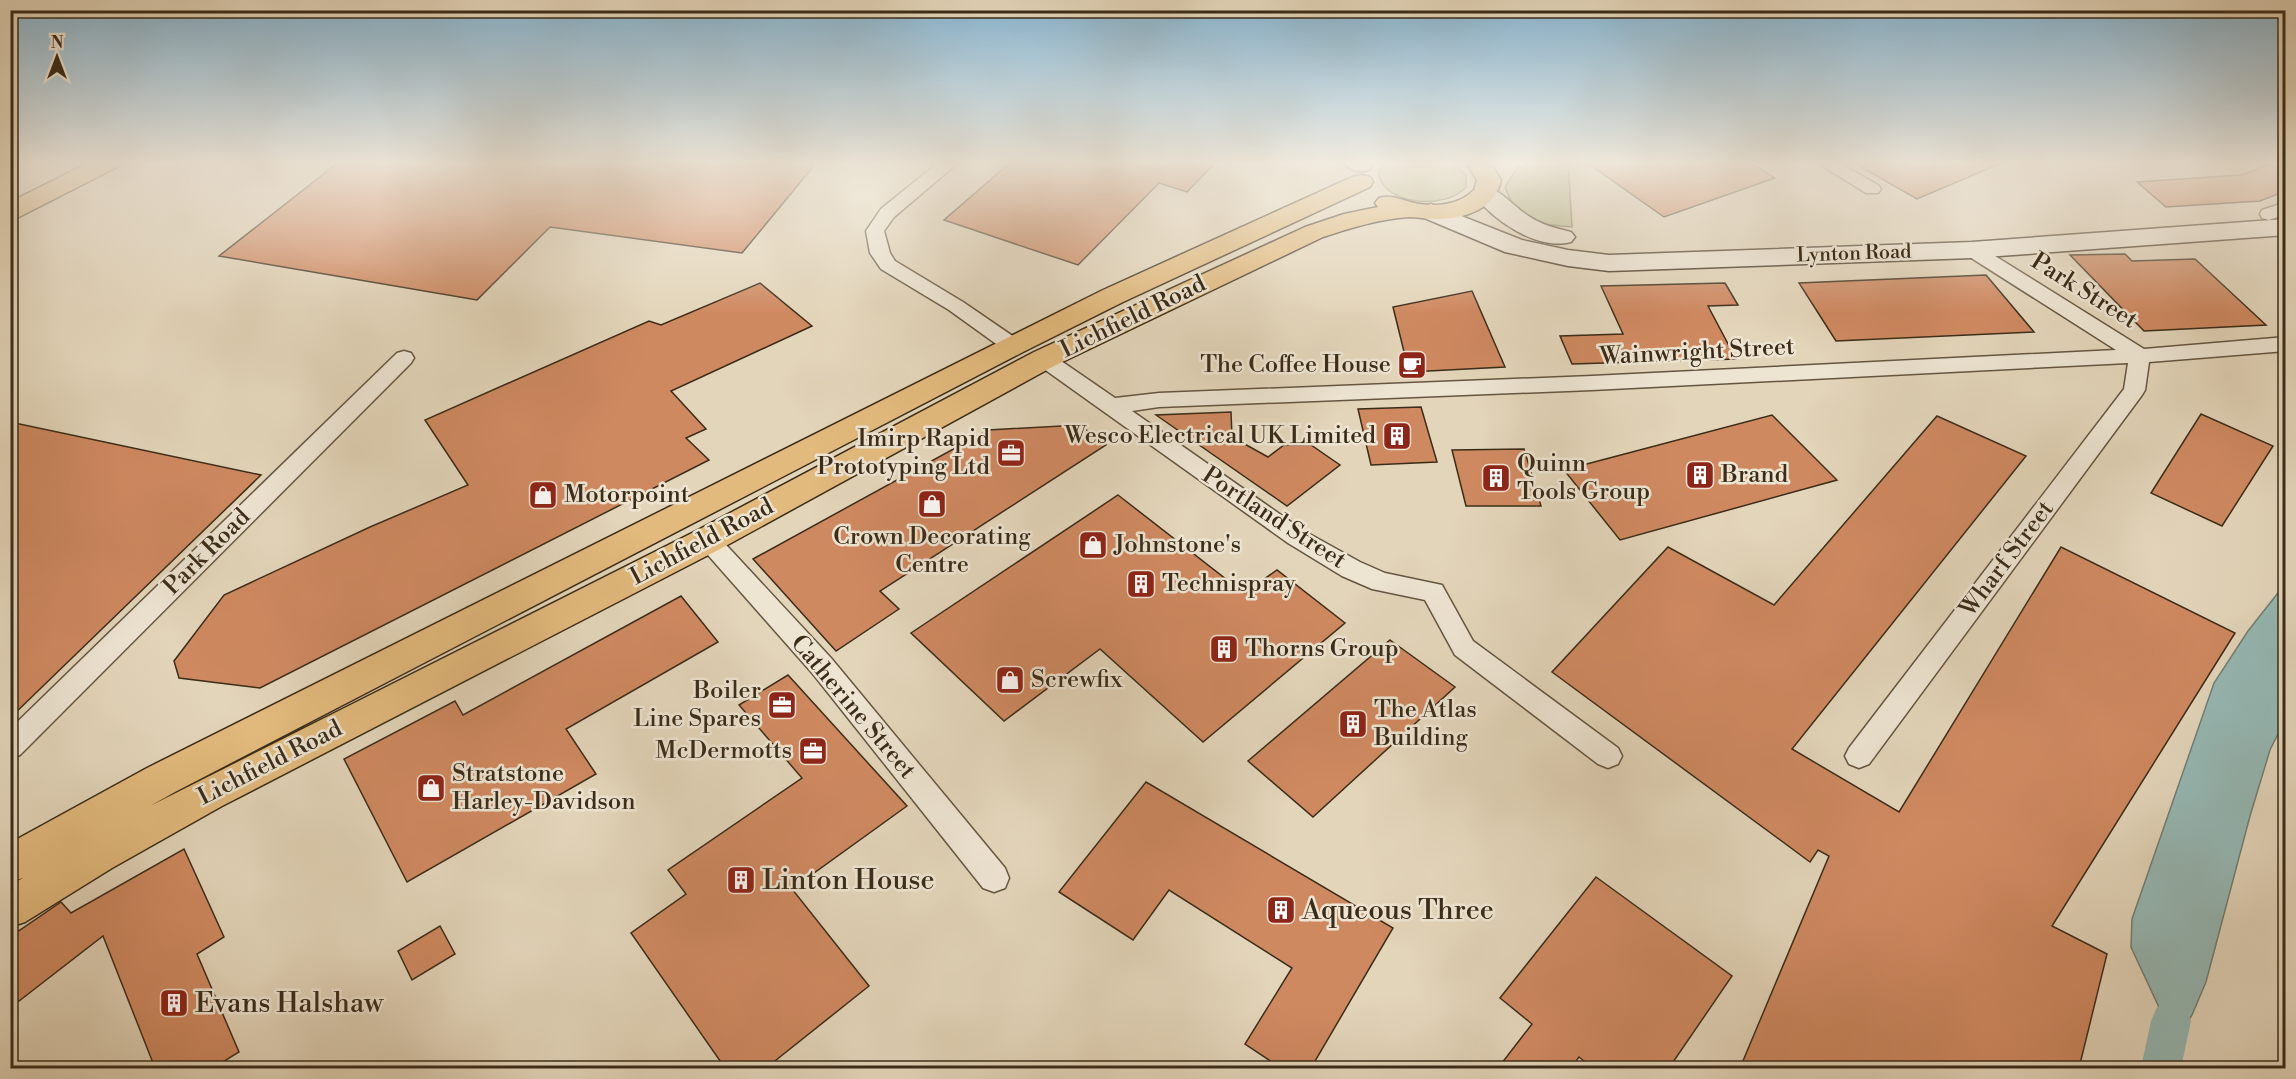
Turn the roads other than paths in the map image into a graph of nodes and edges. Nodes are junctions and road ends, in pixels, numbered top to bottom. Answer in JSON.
{"nodes":[{"id":1,"x":888,"y":212,"type":"edge"},
{"id":2,"x":1275,"y":212,"type":"edge"},
{"id":3,"x":1409,"y":212,"type":"edge"},
{"id":4,"x":1424,"y":212,"type":"edge"},
{"id":5,"x":1510,"y":212,"type":"edge"},
{"id":6,"x":2281,"y":214,"type":"edge"},
{"id":7,"x":1972,"y":250,"type":"junction"},
{"id":8,"x":2286,"y":344,"type":"edge"},
{"id":9,"x":1029,"y":353,"type":"junction"},
{"id":10,"x":2139,"y":356,"type":"junction"},
{"id":11,"x":404,"y":358,"type":"dead end"},
{"id":12,"x":1111,"y":406,"type":"junction"},
{"id":13,"x":708,"y":540,"type":"junction"},
{"id":14,"x":10,"y":747,"type":"edge"},
{"id":15,"x":1608,"y":756,"type":"dead end"},
{"id":16,"x":1859,"y":756,"type":"dead end"},
{"id":17,"x":10,"y":864,"type":"edge"},
{"id":18,"x":994,"y":878,"type":"dead end"},
{"id":19,"x":10,"y":908,"type":"edge"}],
"edges":[{"from":1,"to":9,"type":"street","name":"Portland Street"},
{"from":2,"to":9,"type":"main road","name":"Lichfield Road"},
{"from":3,"to":9,"type":"main road","name":"Lichfield Road"},
{"from":4,"to":7,"type":"main road","name":"Lynton Road"},
{"from":5,"to":6,"type":"main road","name":"Lynton Road"},
{"from":6,"to":7,"type":"main road","name":"Lynton Road"},
{"from":7,"to":10,"type":"street","name":"Park Street"},
{"from":8,"to":10,"type":"street","name":"Wainwright Street"},
{"from":9,"to":12,"type":"street","name":"Portland Street"},
{"from":9,"to":13,"type":"main road","name":"Lichfield Road"},
{"from":9,"to":17,"type":"main road","name":"Lichfield Road"},
{"from":10,"to":12,"type":"street","name":"Wainwright Street"},
{"from":10,"to":16,"type":"street","name":"Wharf Street"},
{"from":11,"to":14,"type":"street","name":"Park Road"},
{"from":12,"to":15,"type":"street","name":"Portland Street"},
{"from":13,"to":18,"type":"street","name":"Catherine Street"},
{"from":13,"to":19,"type":"main road","name":"Lichfield Road"}]}
